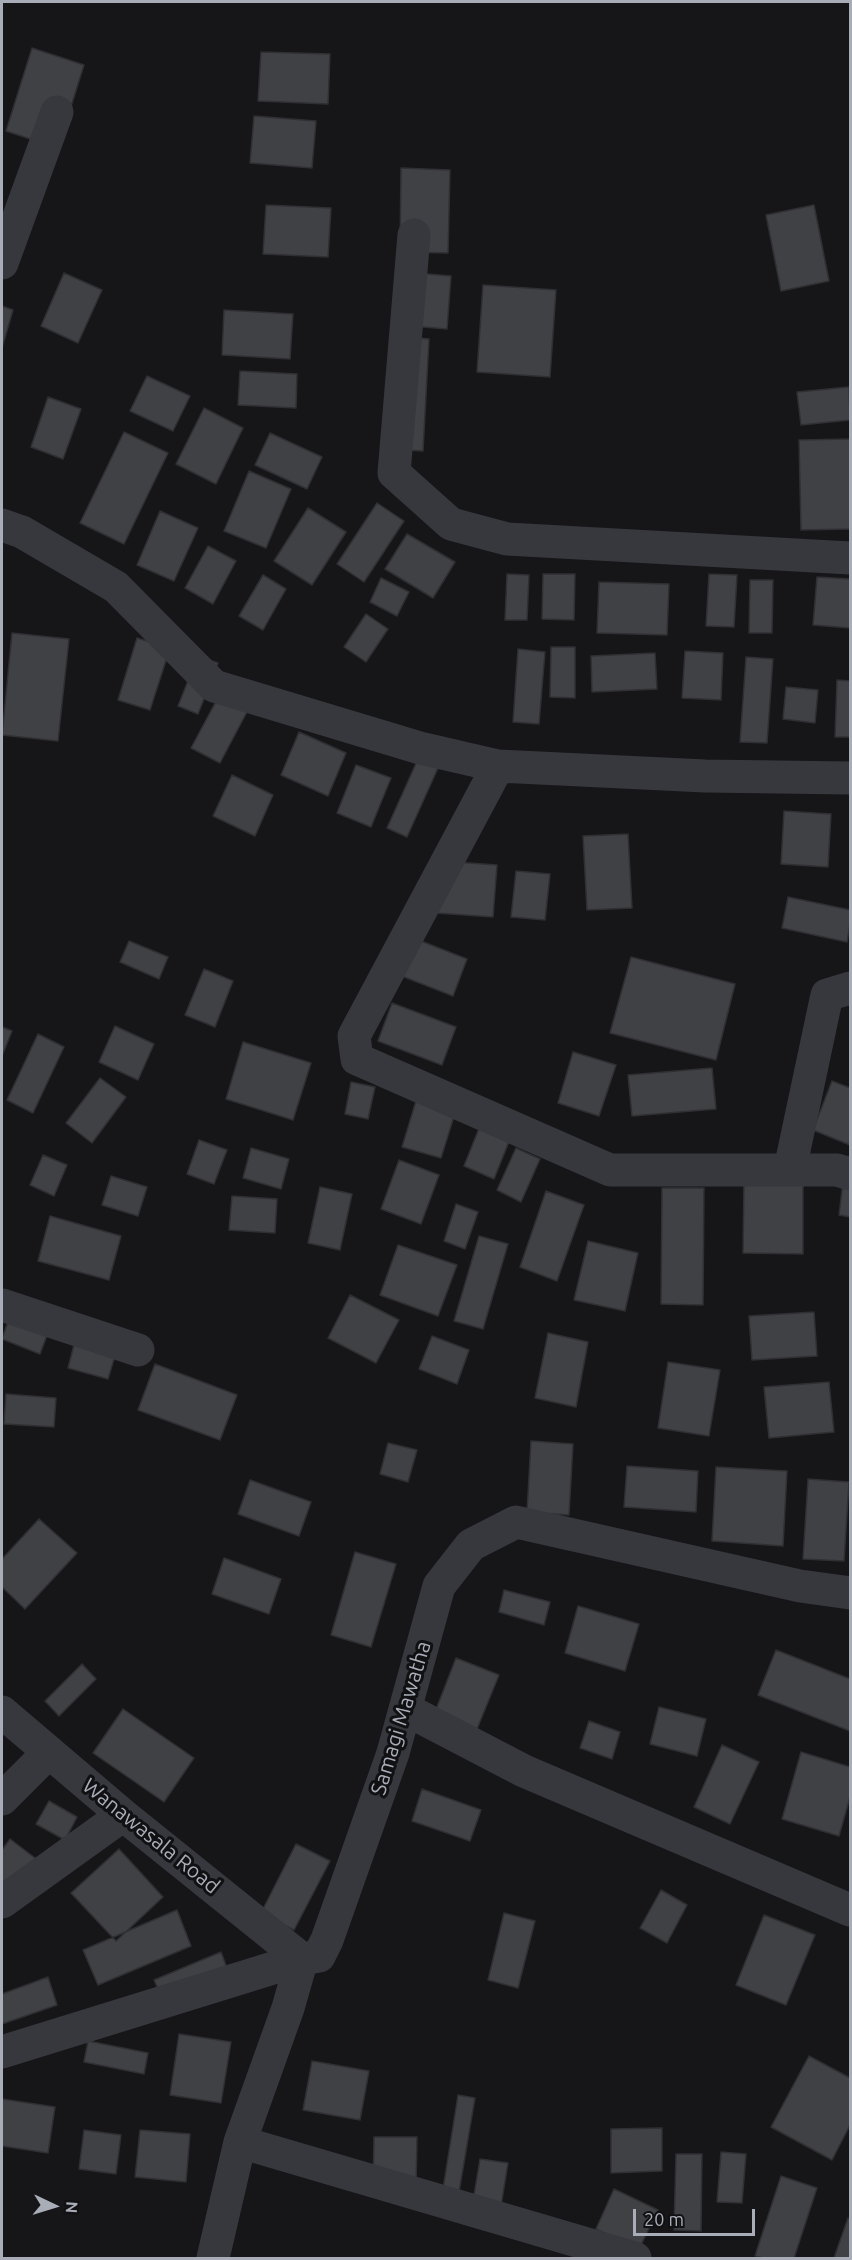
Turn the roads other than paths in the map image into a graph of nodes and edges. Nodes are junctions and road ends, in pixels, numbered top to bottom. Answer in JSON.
{"nodes":[{"id":1,"x":57,"y":112,"type":"dead end"},
{"id":2,"x":414,"y":235,"type":"dead end"},
{"id":3,"x":2,"y":263,"type":"edge"},
{"id":4,"x":2,"y":525,"type":"edge"},
{"id":5,"x":850,"y":558,"type":"edge"},
{"id":6,"x":498,"y":766,"type":"junction"},
{"id":7,"x":850,"y":778,"type":"edge"},
{"id":8,"x":850,"y":988,"type":"edge"},
{"id":9,"x":790,"y":1169,"type":"junction"},
{"id":10,"x":850,"y":1174,"type":"edge"},
{"id":11,"x":2,"y":1305,"type":"edge"},
{"id":12,"x":138,"y":1350,"type":"dead end"},
{"id":13,"x":850,"y":1593,"type":"edge"},
{"id":14,"x":405,"y":1709,"type":"junction"},
{"id":15,"x":2,"y":1712,"type":"edge"},
{"id":16,"x":49,"y":1752,"type":"junction"},
{"id":17,"x":2,"y":1799,"type":"edge"},
{"id":18,"x":123,"y":1815,"type":"junction"},
{"id":19,"x":2,"y":1902,"type":"edge"},
{"id":20,"x":850,"y":1910,"type":"edge"},
{"id":21,"x":302,"y":1959,"type":"junction"},
{"id":22,"x":2,"y":2052,"type":"edge"},
{"id":23,"x":240,"y":2142,"type":"junction"},
{"id":24,"x":213,"y":2259,"type":"edge"},
{"id":25,"x":635,"y":2259,"type":"edge"}],
"edges":[{"from":1,"to":3,"type":"street"},
{"from":2,"to":5,"type":"street"},
{"from":4,"to":6,"type":"street"},
{"from":6,"to":7,"type":"street"},
{"from":6,"to":9,"type":"street"},
{"from":8,"to":9,"type":"street"},
{"from":9,"to":10,"type":"street"},
{"from":11,"to":12,"type":"street"},
{"from":13,"to":14,"type":"street","name":"Samagi Mawatha"},
{"from":14,"to":20,"type":"street"},
{"from":14,"to":21,"type":"street","name":"Samagi Mawatha"},
{"from":15,"to":16,"type":"street","name":"Wanawasala Road"},
{"from":16,"to":17,"type":"street"},
{"from":16,"to":18,"type":"street","name":"Wanawasala Road"},
{"from":18,"to":19,"type":"street"},
{"from":18,"to":21,"type":"street","name":"Wanawasala Road"},
{"from":21,"to":22,"type":"street"},
{"from":21,"to":23,"type":"street"},
{"from":23,"to":24,"type":"street"},
{"from":23,"to":25,"type":"street"}]}
